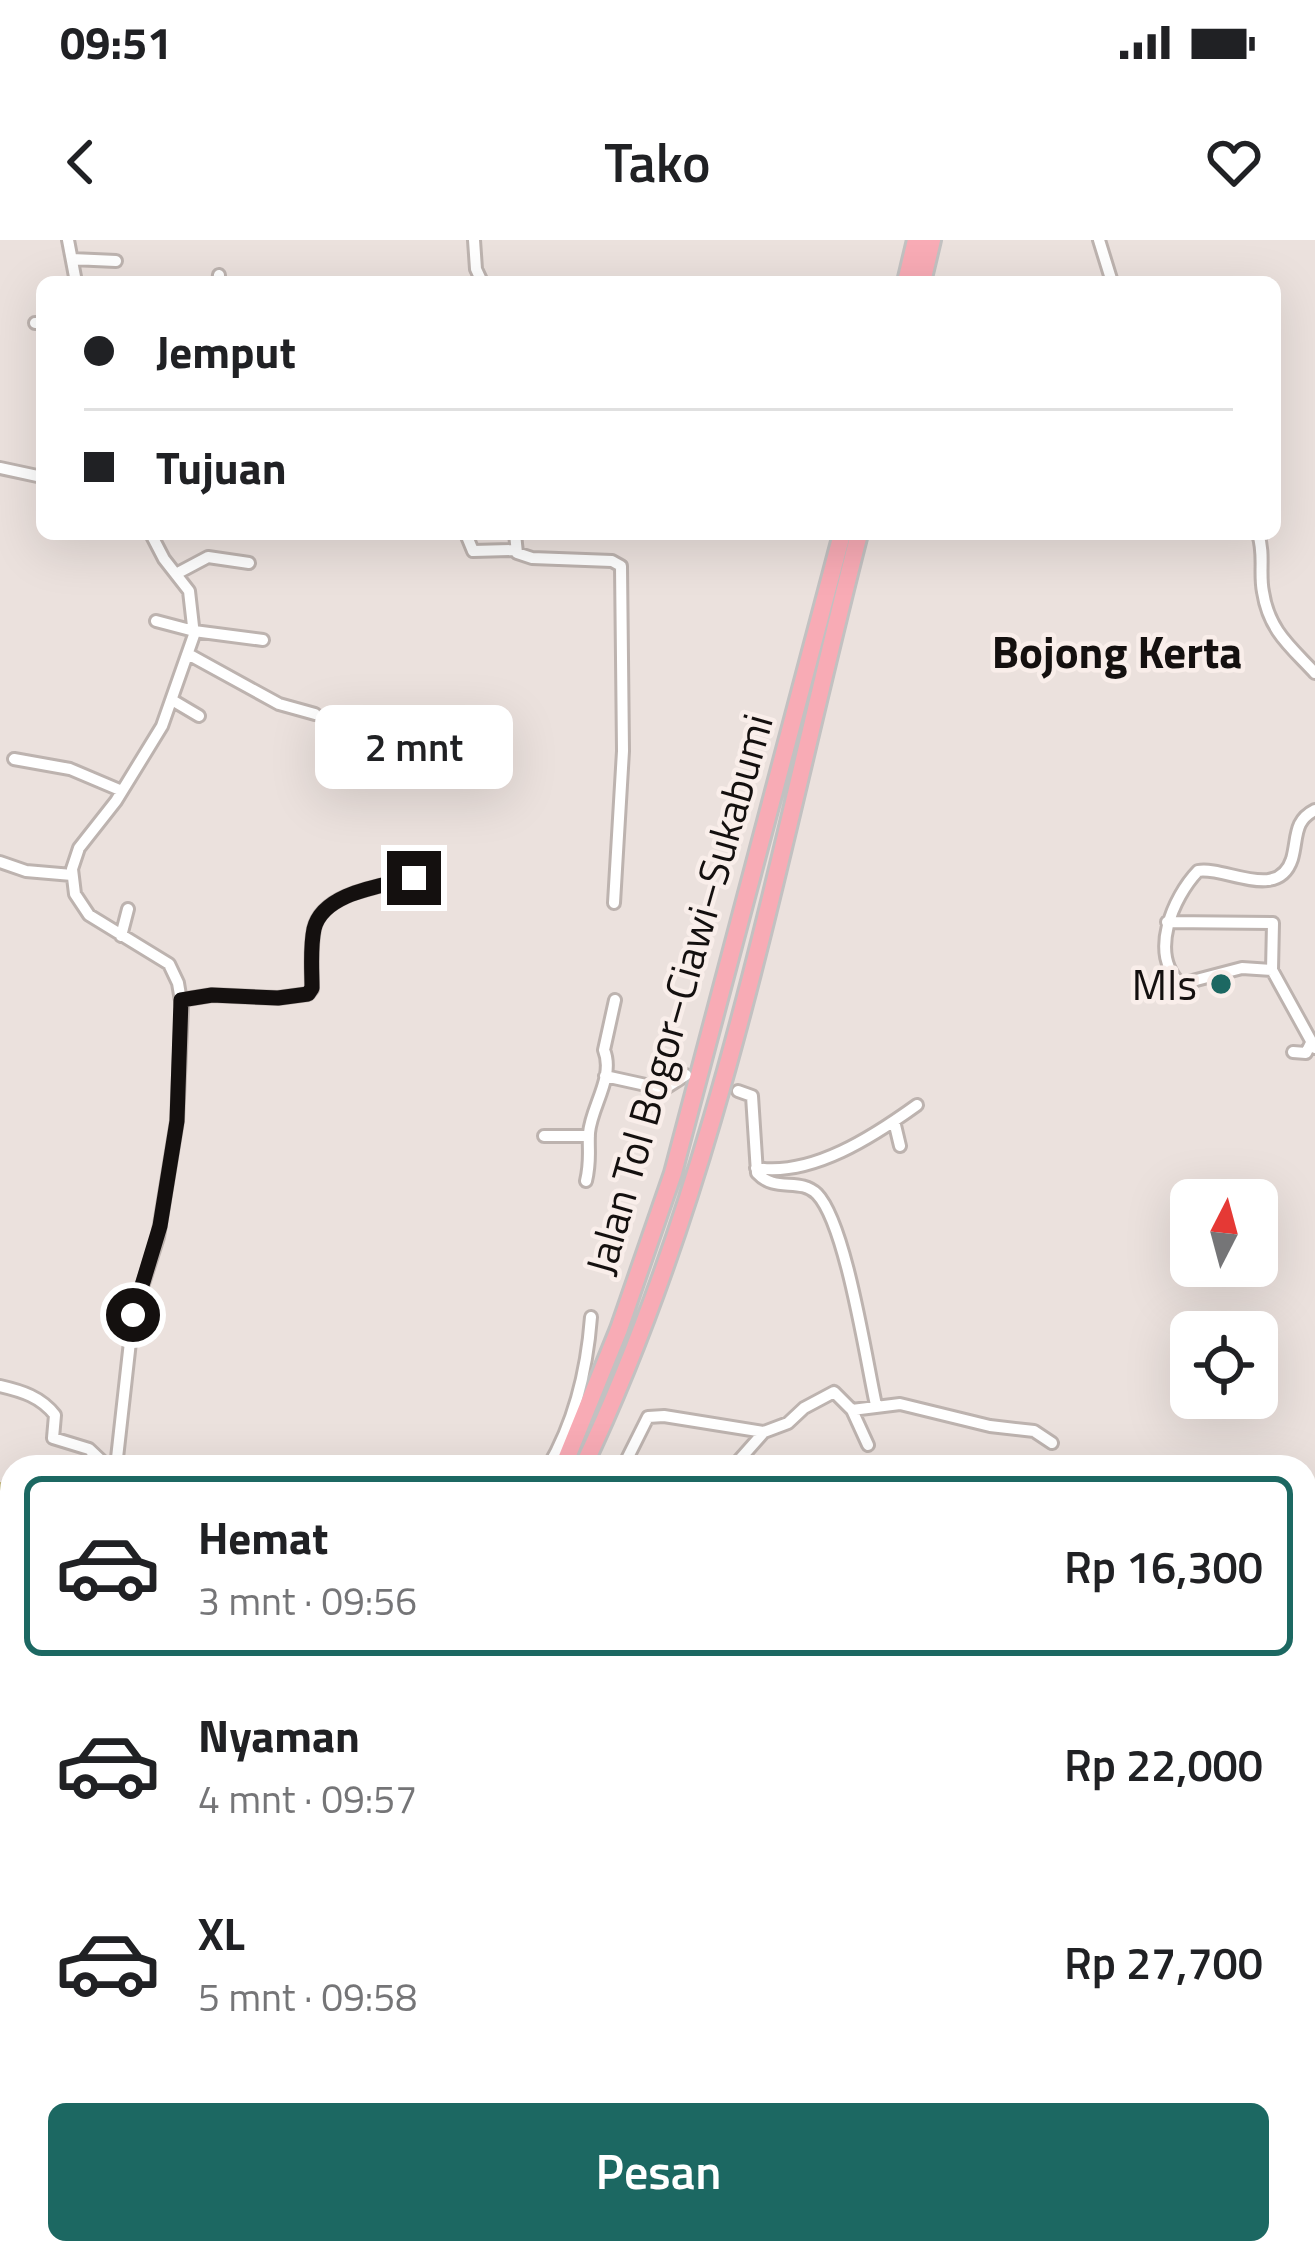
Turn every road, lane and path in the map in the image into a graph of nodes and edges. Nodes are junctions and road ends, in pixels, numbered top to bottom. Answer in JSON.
{"nodes":[{"id":1,"x":68,"y":240,"type":"edge"},
{"id":2,"x":474,"y":240,"type":"edge"},
{"id":3,"x":916,"y":240,"type":"edge"},
{"id":4,"x":932,"y":240,"type":"edge"},
{"id":5,"x":1099,"y":240,"type":"edge"},
{"id":6,"x":72,"y":259,"type":"junction"},
{"id":7,"x":116,"y":261,"type":"dead end"},
{"id":8,"x":75,"y":276,"type":"edge"},
{"id":9,"x":479,"y":276,"type":"edge"},
{"id":10,"x":907,"y":276,"type":"edge"},
{"id":11,"x":923,"y":276,"type":"edge"},
{"id":12,"x":1110,"y":276,"type":"edge"},
{"id":13,"x":0,"y":468,"type":"edge"},
{"id":14,"x":36,"y":477,"type":"edge"},
{"id":15,"x":155,"y":540,"type":"edge"},
{"id":16,"x":468,"y":540,"type":"edge"},
{"id":17,"x":515,"y":540,"type":"edge"},
{"id":18,"x":840,"y":540,"type":"edge"},
{"id":19,"x":858,"y":540,"type":"edge"},
{"id":20,"x":1259,"y":540,"type":"edge"},
{"id":21,"x":515,"y":550,"type":"junction"},
{"id":22,"x":249,"y":563,"type":"dead end"},
{"id":23,"x":176,"y":574,"type":"junction"},
{"id":24,"x":156,"y":621,"type":"dead end"},
{"id":25,"x":194,"y":631,"type":"junction"},
{"id":26,"x":263,"y":640,"type":"dead end"},
{"id":27,"x":188,"y":654,"type":"junction"},
{"id":28,"x":1315,"y":673,"type":"edge"},
{"id":29,"x":172,"y":700,"type":"junction"},
{"id":30,"x":315,"y":714,"type":"dead end"},
{"id":31,"x":199,"y":716,"type":"dead end"},
{"id":32,"x":14,"y":759,"type":"dead end"},
{"id":33,"x":122,"y":791,"type":"junction"},
{"id":34,"x":1315,"y":810,"type":"edge"},
{"id":35,"x":0,"y":862,"type":"edge"},
{"id":36,"x":72,"y":875,"type":"junction"},
{"id":37,"x":414,"y":878,"type":"dead end"},
{"id":38,"x":614,"y":903,"type":"dead end"},
{"id":39,"x":128,"y":909,"type":"dead end"},
{"id":40,"x":1167,"y":922,"type":"junction"},
{"id":41,"x":121,"y":936,"type":"junction"},
{"id":42,"x":1272,"y":970,"type":"junction"},
{"id":43,"x":181,"y":1000,"type":"junction"},
{"id":44,"x":615,"y":1000,"type":"dead end"},
{"id":45,"x":1313,"y":1045,"type":"edge"},
{"id":46,"x":1293,"y":1052,"type":"dead end"},
{"id":47,"x":605,"y":1076,"type":"junction"},
{"id":48,"x":686,"y":1076,"type":"dead end"},
{"id":49,"x":738,"y":1091,"type":"dead end"},
{"id":50,"x":917,"y":1105,"type":"dead end"},
{"id":51,"x":894,"y":1121,"type":"junction"},
{"id":52,"x":544,"y":1136,"type":"dead end"},
{"id":53,"x":589,"y":1136,"type":"junction"},
{"id":54,"x":900,"y":1146,"type":"dead end"},
{"id":55,"x":756,"y":1168,"type":"junction"},
{"id":56,"x":586,"y":1181,"type":"dead end"},
{"id":57,"x":591,"y":1317,"type":"dead end"},
{"id":58,"x":0,"y":1386,"type":"edge"},
{"id":59,"x":876,"y":1405,"type":"junction"},
{"id":60,"x":852,"y":1410,"type":"junction"},
{"id":61,"x":764,"y":1432,"type":"junction"},
{"id":62,"x":1052,"y":1443,"type":"dead end"},
{"id":63,"x":868,"y":1445,"type":"dead end"},
{"id":64,"x":97,"y":1455,"type":"edge"},
{"id":65,"x":114,"y":1455,"type":"edge"},
{"id":66,"x":555,"y":1455,"type":"edge"},
{"id":67,"x":567,"y":1455,"type":"edge"},
{"id":68,"x":588,"y":1455,"type":"edge"},
{"id":69,"x":629,"y":1455,"type":"edge"},
{"id":70,"x":744,"y":1455,"type":"edge"}],
"edges":[{"from":1,"to":6,"type":"street"},
{"from":2,"to":9,"type":"street"},
{"from":3,"to":10,"type":"highway"},
{"from":4,"to":11,"type":"highway"},
{"from":5,"to":12,"type":"street"},
{"from":6,"to":7,"type":"street"},
{"from":6,"to":8,"type":"street"},
{"from":13,"to":14,"type":"street"},
{"from":15,"to":23,"type":"street"},
{"from":16,"to":21,"type":"street"},
{"from":17,"to":21,"type":"street"},
{"from":18,"to":67,"type":"highway","name":"Jalan Tol Bogor–Ciawi–Sukabumi"},
{"from":19,"to":68,"type":"highway","name":"Jalan Tol Bogor–Ciawi–Sukabumi"},
{"from":20,"to":28,"type":"street"},
{"from":21,"to":38,"type":"street"},
{"from":22,"to":23,"type":"street"},
{"from":23,"to":25,"type":"street"},
{"from":24,"to":25,"type":"street"},
{"from":25,"to":26,"type":"street"},
{"from":25,"to":27,"type":"street"},
{"from":27,"to":29,"type":"street"},
{"from":27,"to":30,"type":"street"},
{"from":29,"to":31,"type":"street"},
{"from":29,"to":33,"type":"street"},
{"from":32,"to":33,"type":"street"},
{"from":33,"to":36,"type":"street"},
{"from":34,"to":40,"type":"street"},
{"from":35,"to":36,"type":"street"},
{"from":36,"to":41,"type":"street"},
{"from":37,"to":43,"type":"street"},
{"from":39,"to":41,"type":"street"},
{"from":40,"to":42,"type":"street"},
{"from":40,"to":42,"type":"street"},
{"from":41,"to":43,"type":"street"},
{"from":42,"to":45,"type":"street"},
{"from":43,"to":65,"type":"street"},
{"from":44,"to":47,"type":"street"},
{"from":45,"to":46,"type":"street"},
{"from":47,"to":48,"type":"street"},
{"from":47,"to":53,"type":"street"},
{"from":49,"to":55,"type":"street"},
{"from":50,"to":51,"type":"street"},
{"from":51,"to":54,"type":"street"},
{"from":51,"to":55,"type":"street"},
{"from":52,"to":53,"type":"street"},
{"from":53,"to":56,"type":"street"},
{"from":55,"to":59,"type":"street"},
{"from":57,"to":66,"type":"street"},
{"from":58,"to":64,"type":"street"},
{"from":59,"to":60,"type":"street"},
{"from":59,"to":62,"type":"street"},
{"from":60,"to":61,"type":"street"},
{"from":60,"to":63,"type":"street"},
{"from":61,"to":69,"type":"street"},
{"from":61,"to":70,"type":"street"}]}
